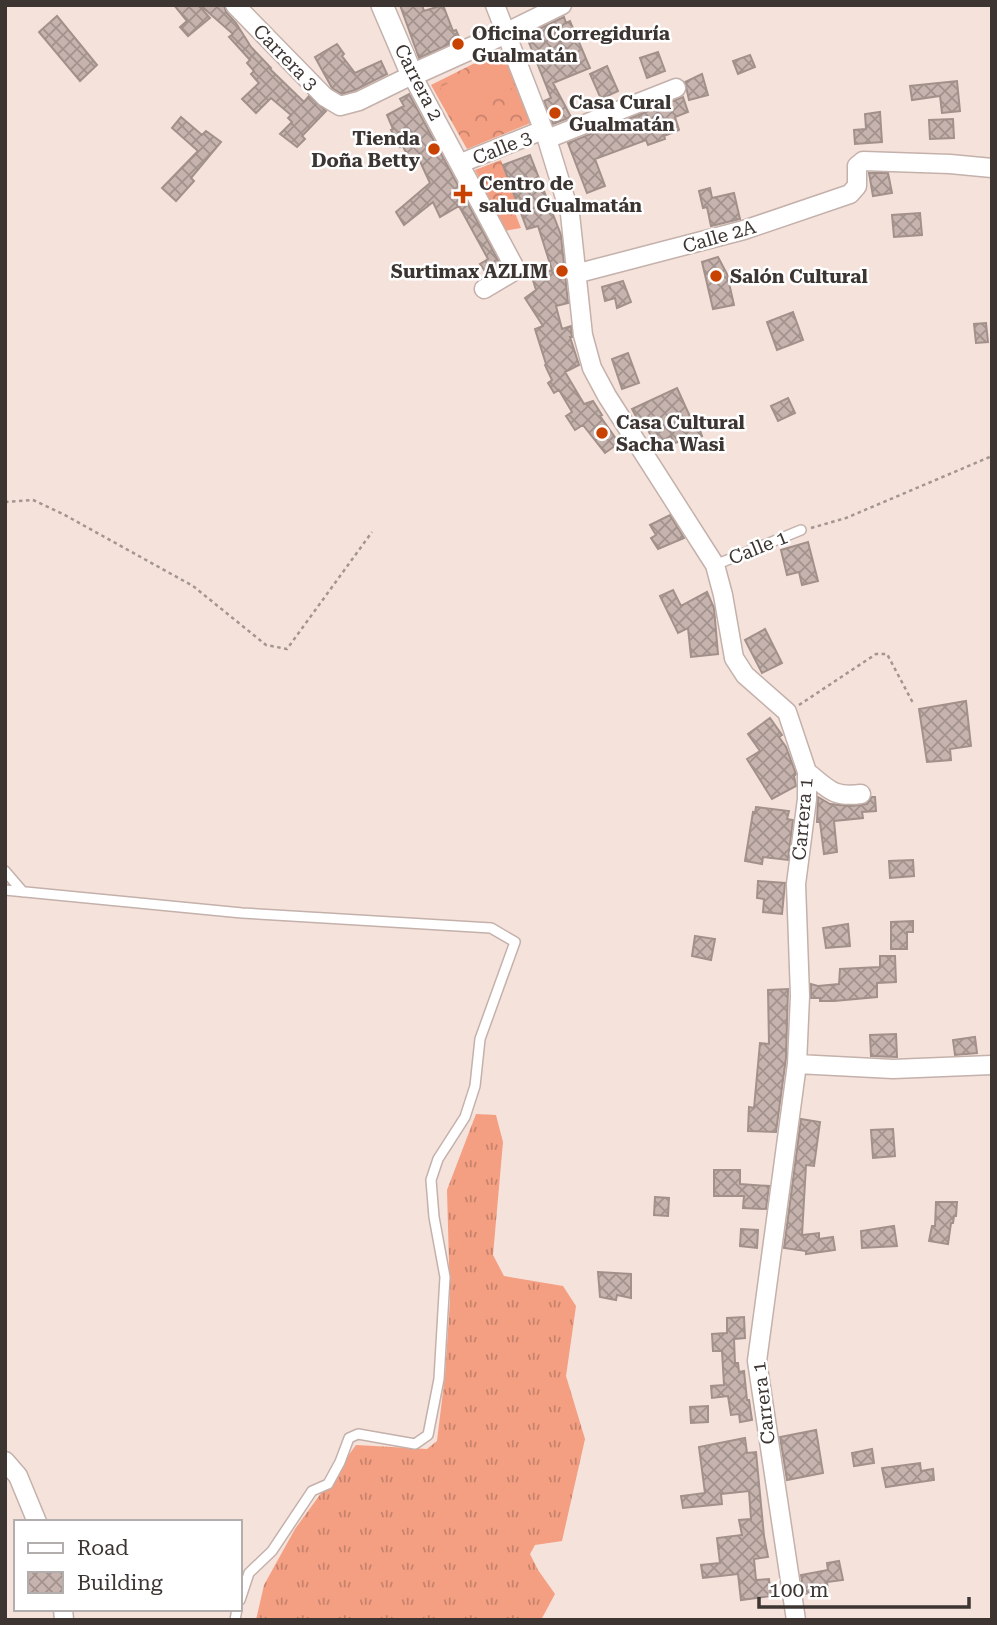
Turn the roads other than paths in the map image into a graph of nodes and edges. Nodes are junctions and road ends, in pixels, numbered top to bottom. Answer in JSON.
{"nodes":[{"id":1,"x":235,"y":5,"type":"edge"},
{"id":2,"x":382,"y":5,"type":"edge"},
{"id":3,"x":495,"y":5,"type":"edge"},
{"id":4,"x":562,"y":5,"type":"edge"},
{"id":5,"x":505,"y":33,"type":"junction"},
{"id":6,"x":412,"y":75,"type":"junction"},
{"id":7,"x":676,"y":88,"type":"dead end"},
{"id":8,"x":545,"y":135,"type":"junction"},
{"id":9,"x":461,"y":163,"type":"junction"},
{"id":10,"x":992,"y":168,"type":"edge"},
{"id":11,"x":575,"y":274,"type":"junction"},
{"id":12,"x":484,"y":289,"type":"dead end"},
{"id":13,"x":801,"y":530,"type":"road end"},
{"id":14,"x":715,"y":565,"type":"junction"},
{"id":15,"x":807,"y":772,"type":"junction"},
{"id":16,"x":861,"y":794,"type":"dead end"},
{"id":17,"x":5,"y":871,"type":"edge"},
{"id":18,"x":5,"y":890,"type":"edge"},
{"id":19,"x":23,"y":892,"type":"junction"},
{"id":20,"x":797,"y":1064,"type":"junction"},
{"id":21,"x":992,"y":1065,"type":"edge"},
{"id":22,"x":5,"y":1461,"type":"edge"},
{"id":23,"x":36,"y":1520,"type":"edge"},
{"id":24,"x":242,"y":1594,"type":"edge"},
{"id":25,"x":796,"y":1620,"type":"edge"}],
"edges":[{"from":1,"to":6,"type":"street","name":"Carrera 3"},
{"from":2,"to":6,"type":"street","name":"Carrera 2"},
{"from":3,"to":5,"type":"street"},
{"from":4,"to":5,"type":"street"},
{"from":5,"to":6,"type":"street"},
{"from":5,"to":8,"type":"street"},
{"from":6,"to":9,"type":"street","name":"Carrera 2"},
{"from":7,"to":8,"type":"street","name":"Calle 3"},
{"from":8,"to":9,"type":"street","name":"Calle 3"},
{"from":8,"to":11,"type":"street"},
{"from":9,"to":12,"type":"street","name":"Carrera 2"},
{"from":10,"to":11,"type":"street","name":"Calle 2A"},
{"from":11,"to":14,"type":"street"},
{"from":13,"to":14,"type":"lane","name":"Calle 1"},
{"from":14,"to":15,"type":"street","name":"Carrera 1"},
{"from":15,"to":16,"type":"street"},
{"from":15,"to":20,"type":"street","name":"Carrera 1"},
{"from":17,"to":19,"type":"lane"},
{"from":18,"to":19,"type":"lane"},
{"from":19,"to":24,"type":"lane"},
{"from":20,"to":21,"type":"street"},
{"from":20,"to":25,"type":"street","name":"Carrera 1"},
{"from":22,"to":23,"type":"street"}]}
